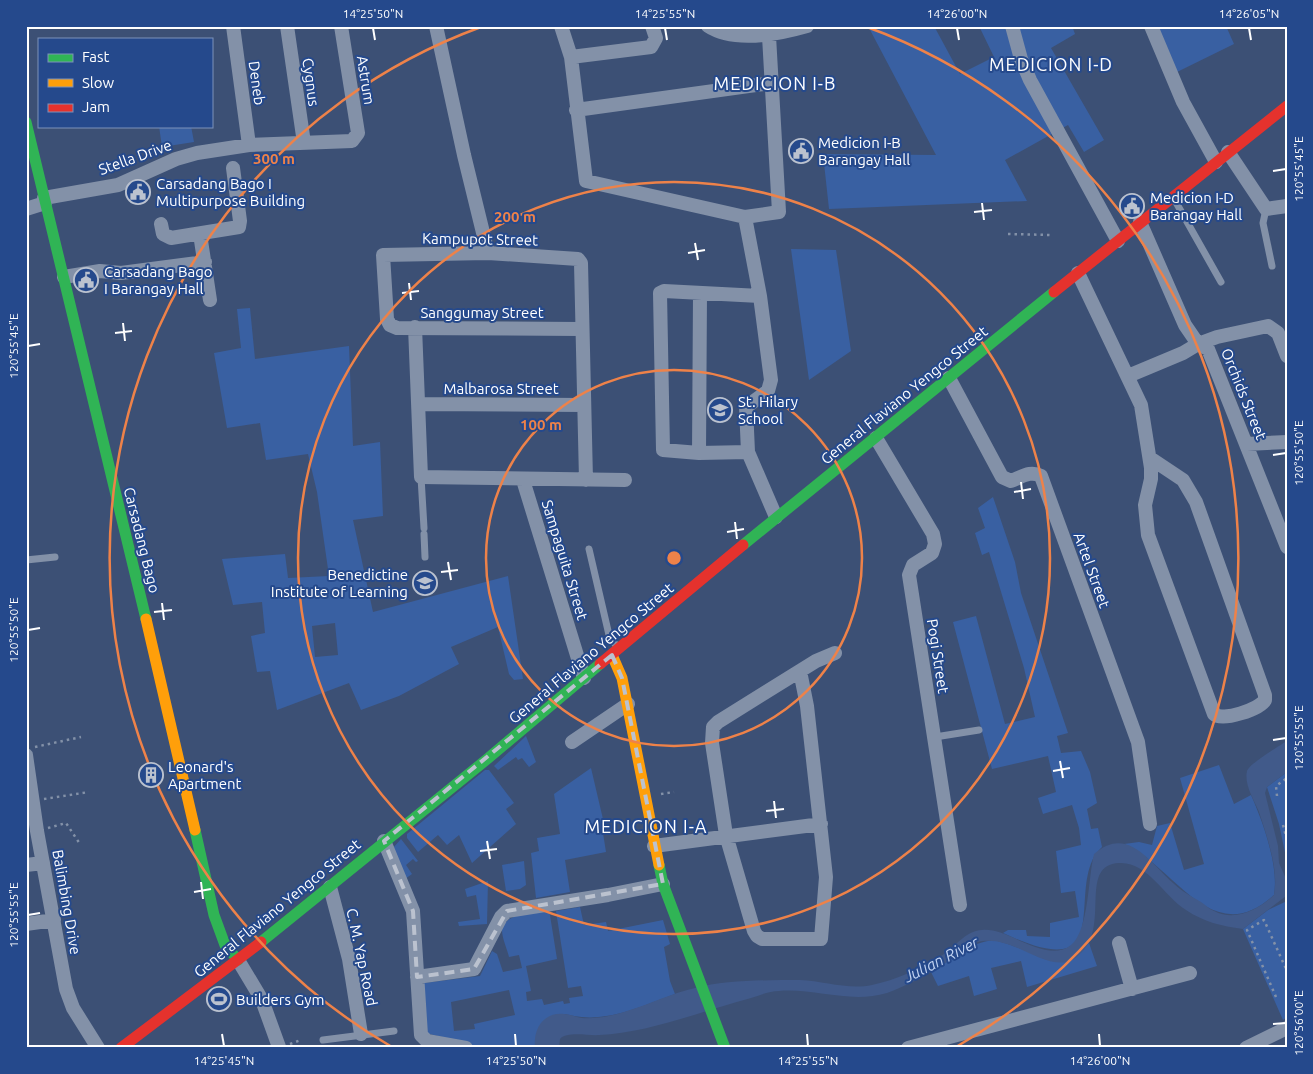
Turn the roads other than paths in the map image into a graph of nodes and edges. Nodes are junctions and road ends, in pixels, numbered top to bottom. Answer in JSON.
{"nodes":[{"id":1,"x":233,"y":26,"type":"edge"},
{"id":2,"x":287,"y":26,"type":"edge"},
{"id":3,"x":341,"y":26,"type":"edge"},
{"id":4,"x":436,"y":26,"type":"edge"},
{"id":5,"x":561,"y":26,"type":"edge"},
{"id":6,"x":652,"y":26,"type":"edge"},
{"id":7,"x":1012,"y":26,"type":"edge"},
{"id":8,"x":1151,"y":26,"type":"edge"},
{"id":9,"x":803,"y":27,"type":"edge"},
{"id":10,"x":711,"y":28,"type":"edge"},
{"id":11,"x":733,"y":30,"type":"edge"},
{"id":12,"x":769,"y":36,"type":"junction"},
{"id":13,"x":571,"y":57,"type":"junction"},
{"id":14,"x":771,"y":83,"type":"junction"},
{"id":15,"x":1287,"y":106,"type":"edge"},
{"id":16,"x":576,"y":110,"type":"junction"},
{"id":17,"x":26,"y":122,"type":"edge"},
{"id":18,"x":357,"y":138,"type":"joint"},
{"id":19,"x":304,"y":143,"type":"junction"},
{"id":20,"x":248,"y":145,"type":"junction"},
{"id":21,"x":1228,"y":152,"type":"junction"},
{"id":22,"x":1216,"y":162,"type":"junction"},
{"id":23,"x":232,"y":168,"type":"dead end"},
{"id":24,"x":1173,"y":196,"type":"junction"},
{"id":25,"x":44,"y":200,"type":"junction"},
{"id":26,"x":1287,"y":206,"type":"edge"},
{"id":27,"x":26,"y":209,"type":"edge"},
{"id":28,"x":1266,"y":209,"type":"junction"},
{"id":29,"x":746,"y":217,"type":"junction"},
{"id":30,"x":1140,"y":222,"type":"junction"},
{"id":31,"x":161,"y":224,"type":"dead end"},
{"id":32,"x":200,"y":234,"type":"junction"},
{"id":33,"x":1118,"y":241,"type":"junction"},
{"id":34,"x":488,"y":253,"type":"junction"},
{"id":35,"x":205,"y":262,"type":"junction"},
{"id":36,"x":1272,"y":266,"type":"dead end"},
{"id":37,"x":1078,"y":273,"type":"junction"},
{"id":38,"x":64,"y":277,"type":"junction"},
{"id":39,"x":1221,"y":282,"type":"dead end"},
{"id":40,"x":700,"y":294,"type":"junction"},
{"id":41,"x":760,"y":296,"type":"junction"},
{"id":42,"x":210,"y":300,"type":"dead end"},
{"id":43,"x":387,"y":319,"type":"joint"},
{"id":44,"x":415,"y":327,"type":"junction"},
{"id":45,"x":581,"y":329,"type":"junction"},
{"id":46,"x":1198,"y":344,"type":"junction"},
{"id":47,"x":1287,"y":356,"type":"edge"},
{"id":48,"x":1128,"y":376,"type":"junction"},
{"id":49,"x":948,"y":378,"type":"junction"},
{"id":50,"x":418,"y":404,"type":"junction"},
{"id":51,"x":584,"y":405,"type":"junction"},
{"id":52,"x":876,"y":438,"type":"junction"},
{"id":53,"x":1287,"y":442,"type":"edge"},
{"id":54,"x":1247,"y":444,"type":"junction"},
{"id":55,"x":748,"y":452,"type":"junction"},
{"id":56,"x":699,"y":453,"type":"junction"},
{"id":57,"x":1150,"y":458,"type":"junction"},
{"id":58,"x":421,"y":477,"type":"junction"},
{"id":59,"x":523,"y":480,"type":"junction"},
{"id":60,"x":586,"y":480,"type":"junction"},
{"id":61,"x":625,"y":480,"type":"dead end"},
{"id":62,"x":776,"y":518,"type":"junction"},
{"id":63,"x":1287,"y":547,"type":"edge"},
{"id":64,"x":589,"y":548,"type":"dead end"},
{"id":65,"x":55,"y":557,"type":"dead end"},
{"id":66,"x":425,"y":557,"type":"dead end"},
{"id":67,"x":26,"y":560,"type":"edge"},
{"id":68,"x":615,"y":652,"type":"junction"},
{"id":69,"x":835,"y":653,"type":"dead end"},
{"id":70,"x":800,"y":671,"type":"junction"},
{"id":71,"x":584,"y":678,"type":"junction"},
{"id":72,"x":628,"y":704,"type":"junction"},
{"id":73,"x":979,"y":730,"type":"dead end"},
{"id":74,"x":935,"y":737,"type":"junction"},
{"id":75,"x":572,"y":742,"type":"dead end"},
{"id":76,"x":26,"y":755,"type":"edge"},
{"id":77,"x":821,"y":824,"type":"junction"},
{"id":78,"x":1150,"y":824,"type":"dead end"},
{"id":79,"x":726,"y":835,"type":"junction"},
{"id":80,"x":384,"y":841,"type":"junction"},
{"id":81,"x":654,"y":846,"type":"junction"},
{"id":82,"x":44,"y":863,"type":"junction"},
{"id":83,"x":26,"y":866,"type":"edge"},
{"id":84,"x":663,"y":884,"type":"junction"},
{"id":85,"x":330,"y":887,"type":"junction"},
{"id":86,"x":960,"y":905,"type":"dead end"},
{"id":87,"x":54,"y":920,"type":"junction"},
{"id":88,"x":26,"y":924,"type":"edge"},
{"id":89,"x":1119,"y":942,"type":"dead end"},
{"id":90,"x":238,"y":960,"type":"junction"},
{"id":91,"x":1190,"y":973,"type":"dead end"},
{"id":92,"x":418,"y":977,"type":"junction"},
{"id":93,"x":1132,"y":989,"type":"junction"},
{"id":94,"x":1287,"y":1028,"type":"edge"},
{"id":95,"x":394,"y":1032,"type":"dead end"},
{"id":96,"x":361,"y":1034,"type":"junction"},
{"id":97,"x":323,"y":1040,"type":"dead end"},
{"id":98,"x":279,"y":1047,"type":"edge"},
{"id":99,"x":98,"y":1048,"type":"edge"},
{"id":100,"x":121,"y":1048,"type":"edge"},
{"id":101,"x":466,"y":1048,"type":"edge"},
{"id":102,"x":726,"y":1048,"type":"edge"},
{"id":103,"x":908,"y":1048,"type":"edge"},
{"id":104,"x":1246,"y":1048,"type":"edge"}],
"edges":[{"from":1,"to":20,"type":"street","name":"Deneb"},
{"from":2,"to":19,"type":"street","name":"Cygnus"},
{"from":3,"to":18,"type":"street","name":"Astrum"},
{"from":4,"to":34,"type":"street"},
{"from":5,"to":13,"type":"street"},
{"from":6,"to":13,"type":"street"},
{"from":7,"to":33,"type":"street"},
{"from":8,"to":22,"type":"street"},
{"from":9,"to":12,"type":"street"},
{"from":10,"to":11,"type":"street"},
{"from":11,"to":12,"type":"street"},
{"from":12,"to":14,"type":"street"},
{"from":13,"to":16,"type":"street"},
{"from":14,"to":16,"type":"street"},
{"from":14,"to":29,"type":"street"},
{"from":15,"to":21,"type":"main road","name":"General Flaviano Yengco Street"},
{"from":16,"to":29,"type":"street"},
{"from":17,"to":25,"type":"main road","name":"Carsadang Bago"},
{"from":18,"to":19,"type":"street","name":"Stella Drive"},
{"from":19,"to":20,"type":"street","name":"Stella Drive"},
{"from":20,"to":25,"type":"street","name":"Stella Drive"},
{"from":21,"to":22,"type":"main road","name":"General Flaviano Yengco Street"},
{"from":21,"to":28,"type":"street"},
{"from":22,"to":24,"type":"main road","name":"General Flaviano Yengco Street"},
{"from":23,"to":32,"type":"street"},
{"from":24,"to":30,"type":"main road","name":"General Flaviano Yengco Street"},
{"from":24,"to":39,"type":"lane"},
{"from":25,"to":27,"type":"street","name":"Stella Drive"},
{"from":25,"to":38,"type":"main road","name":"Carsadang Bago"},
{"from":26,"to":28,"type":"street"},
{"from":28,"to":36,"type":"lane"},
{"from":29,"to":41,"type":"street"},
{"from":30,"to":33,"type":"main road","name":"General Flaviano Yengco Street"},
{"from":30,"to":46,"type":"street","name":"Orchids Street"},
{"from":31,"to":32,"type":"street"},
{"from":32,"to":35,"type":"street"},
{"from":33,"to":37,"type":"main road","name":"General Flaviano Yengco Street"},
{"from":34,"to":43,"type":"street","name":"Kampupot Street"},
{"from":34,"to":45,"type":"street","name":"Kampupot Street"},
{"from":35,"to":38,"type":"street"},
{"from":35,"to":42,"type":"street"},
{"from":37,"to":48,"type":"street"},
{"from":37,"to":49,"type":"main road","name":"General Flaviano Yengco Street"},
{"from":38,"to":90,"type":"main road","name":"Carsadang Bago"},
{"from":40,"to":41,"type":"street"},
{"from":40,"to":56,"type":"street"},
{"from":40,"to":56,"type":"street"},
{"from":41,"to":55,"type":"street"},
{"from":43,"to":44,"type":"street","name":"Sanggumay Street"},
{"from":44,"to":45,"type":"street","name":"Sanggumay Street"},
{"from":44,"to":50,"type":"street"},
{"from":45,"to":51,"type":"street"},
{"from":46,"to":47,"type":"street"},
{"from":46,"to":48,"type":"street"},
{"from":46,"to":54,"type":"street","name":"Orchids Street"},
{"from":48,"to":57,"type":"street"},
{"from":49,"to":52,"type":"main road","name":"General Flaviano Yengco Street"},
{"from":49,"to":78,"type":"street","name":"Artel Street"},
{"from":50,"to":51,"type":"street","name":"Malbarosa Street"},
{"from":50,"to":58,"type":"street"},
{"from":51,"to":60,"type":"street"},
{"from":52,"to":62,"type":"main road","name":"General Flaviano Yengco Street"},
{"from":52,"to":74,"type":"street","name":"Pogi Street"},
{"from":53,"to":54,"type":"street"},
{"from":54,"to":63,"type":"street","name":"Orchids Street"},
{"from":55,"to":56,"type":"street"},
{"from":55,"to":62,"type":"street"},
{"from":57,"to":57,"type":"street"},
{"from":58,"to":59,"type":"street"},
{"from":58,"to":66,"type":"lane"},
{"from":59,"to":60,"type":"street"},
{"from":59,"to":71,"type":"street","name":"Sampaguita Street"},
{"from":60,"to":61,"type":"street"},
{"from":62,"to":68,"type":"main road","name":"General Flaviano Yengco Street"},
{"from":64,"to":68,"type":"lane"},
{"from":65,"to":67,"type":"lane"},
{"from":68,"to":71,"type":"main road","name":"General Flaviano Yengco Street"},
{"from":68,"to":72,"type":"main road"},
{"from":69,"to":70,"type":"street"},
{"from":70,"to":77,"type":"street"},
{"from":70,"to":79,"type":"street"},
{"from":71,"to":80,"type":"main road","name":"General Flaviano Yengco Street"},
{"from":72,"to":75,"type":"street"},
{"from":72,"to":81,"type":"main road"},
{"from":73,"to":74,"type":"lane"},
{"from":74,"to":86,"type":"street","name":"Pogi Street"},
{"from":76,"to":82,"type":"street","name":"Balimbing Drive"},
{"from":77,"to":79,"type":"street"},
{"from":77,"to":79,"type":"street"},
{"from":79,"to":81,"type":"street"},
{"from":80,"to":85,"type":"main road","name":"General Flaviano Yengco Street"},
{"from":80,"to":92,"type":"street"},
{"from":81,"to":84,"type":"main road"},
{"from":82,"to":83,"type":"street"},
{"from":82,"to":87,"type":"street","name":"Balimbing Drive"},
{"from":84,"to":92,"type":"street"},
{"from":84,"to":102,"type":"main road"},
{"from":85,"to":90,"type":"main road","name":"General Flaviano Yengco Street"},
{"from":85,"to":96,"type":"street","name":"C. M. Yap Road"},
{"from":87,"to":88,"type":"street"},
{"from":87,"to":99,"type":"street","name":"Balimbing Drive"},
{"from":89,"to":93,"type":"street"},
{"from":90,"to":98,"type":"street"},
{"from":90,"to":100,"type":"main road","name":"General Flaviano Yengco Street"},
{"from":91,"to":93,"type":"street"},
{"from":92,"to":101,"type":"street"},
{"from":93,"to":103,"type":"street"},
{"from":94,"to":104,"type":"street"},
{"from":95,"to":96,"type":"lane"},
{"from":96,"to":97,"type":"lane"}]}
